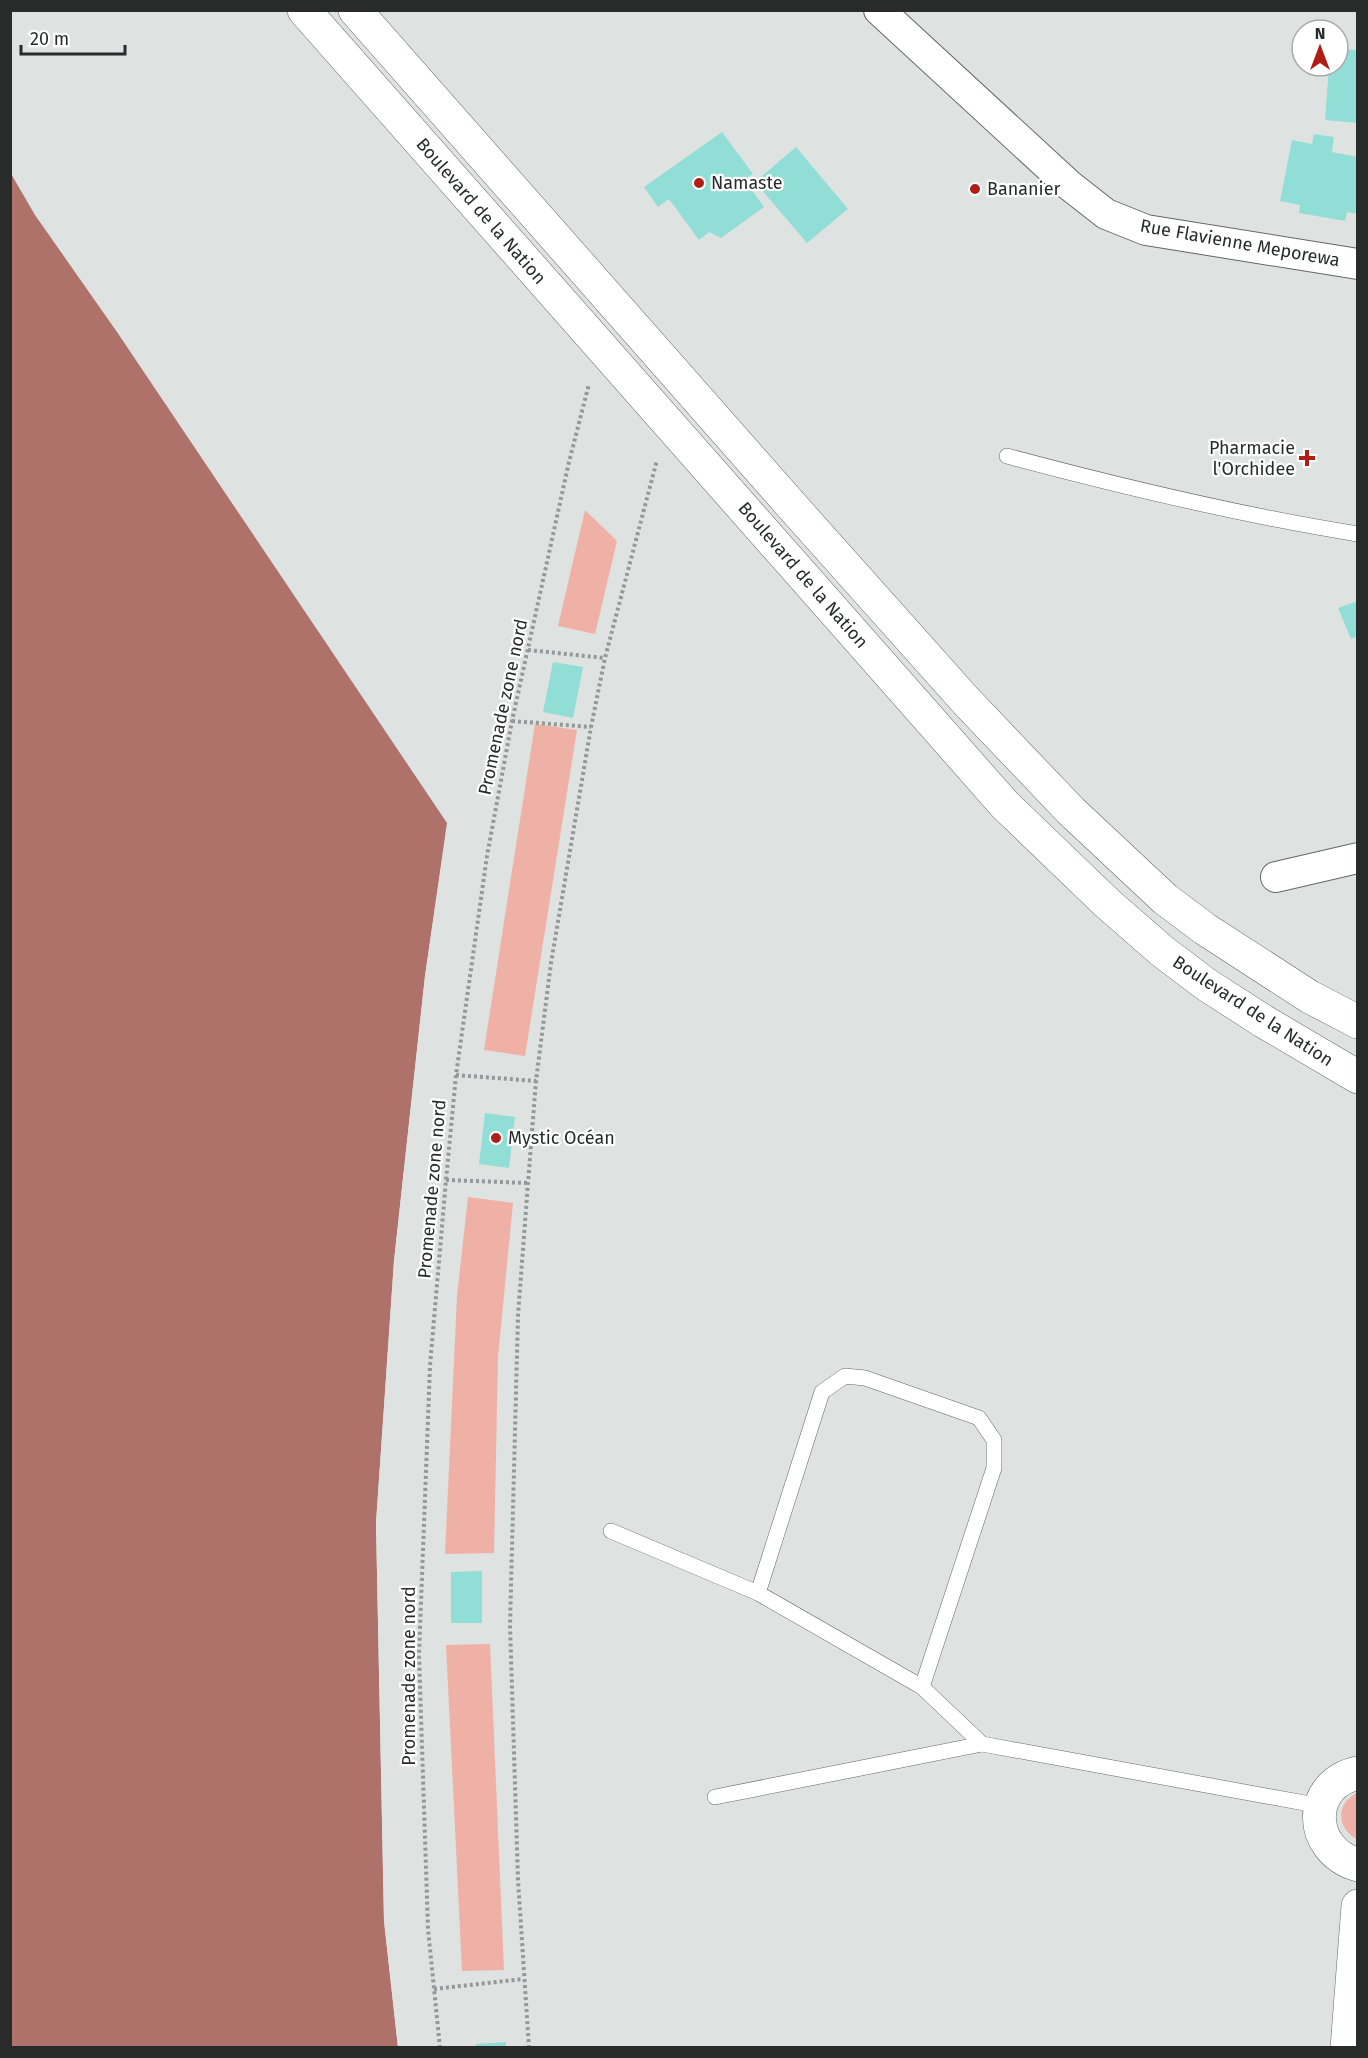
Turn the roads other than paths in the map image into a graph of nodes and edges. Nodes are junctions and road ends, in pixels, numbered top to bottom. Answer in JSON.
{"nodes":[{"id":1,"x":304,"y":10,"type":"edge"},
{"id":2,"x":355,"y":10,"type":"edge"},
{"id":3,"x":879,"y":10,"type":"edge"},
{"id":4,"x":1358,"y":264,"type":"edge"},
{"id":5,"x":1007,"y":456,"type":"dead end"},
{"id":6,"x":1358,"y":534,"type":"edge"},
{"id":7,"x":1358,"y":858,"type":"edge"},
{"id":8,"x":1276,"y":878,"type":"dead end"},
{"id":9,"x":1358,"y":1022,"type":"edge"},
{"id":10,"x":1358,"y":1077,"type":"edge"},
{"id":11,"x":611,"y":1531,"type":"dead end"},
{"id":12,"x":758,"y":1593,"type":"junction"},
{"id":13,"x":922,"y":1687,"type":"junction"},
{"id":14,"x":982,"y":1744,"type":"junction"},
{"id":15,"x":1358,"y":1773,"type":"edge"},
{"id":16,"x":715,"y":1797,"type":"dead end"},
{"id":17,"x":1321,"y":1806,"type":"junction"},
{"id":18,"x":1358,"y":1865,"type":"edge"},
{"id":19,"x":1358,"y":1906,"type":"edge"},
{"id":20,"x":1347,"y":2048,"type":"edge"}],
"edges":[{"from":1,"to":10,"type":"main road","name":"Boulevard de la Nation"},
{"from":2,"to":9,"type":"main road","name":"Boulevard de la Nation"},
{"from":3,"to":4,"type":"street","name":"Rue Flavienne Meporewa"},
{"from":5,"to":6,"type":"lane"},
{"from":7,"to":8,"type":"street"},
{"from":11,"to":12,"type":"lane"},
{"from":12,"to":13,"type":"lane"},
{"from":12,"to":13,"type":"lane"},
{"from":13,"to":14,"type":"lane"},
{"from":14,"to":16,"type":"lane"},
{"from":14,"to":17,"type":"lane"},
{"from":15,"to":17,"type":"main road"},
{"from":17,"to":18,"type":"main road"},
{"from":19,"to":20,"type":"main road"}]}
